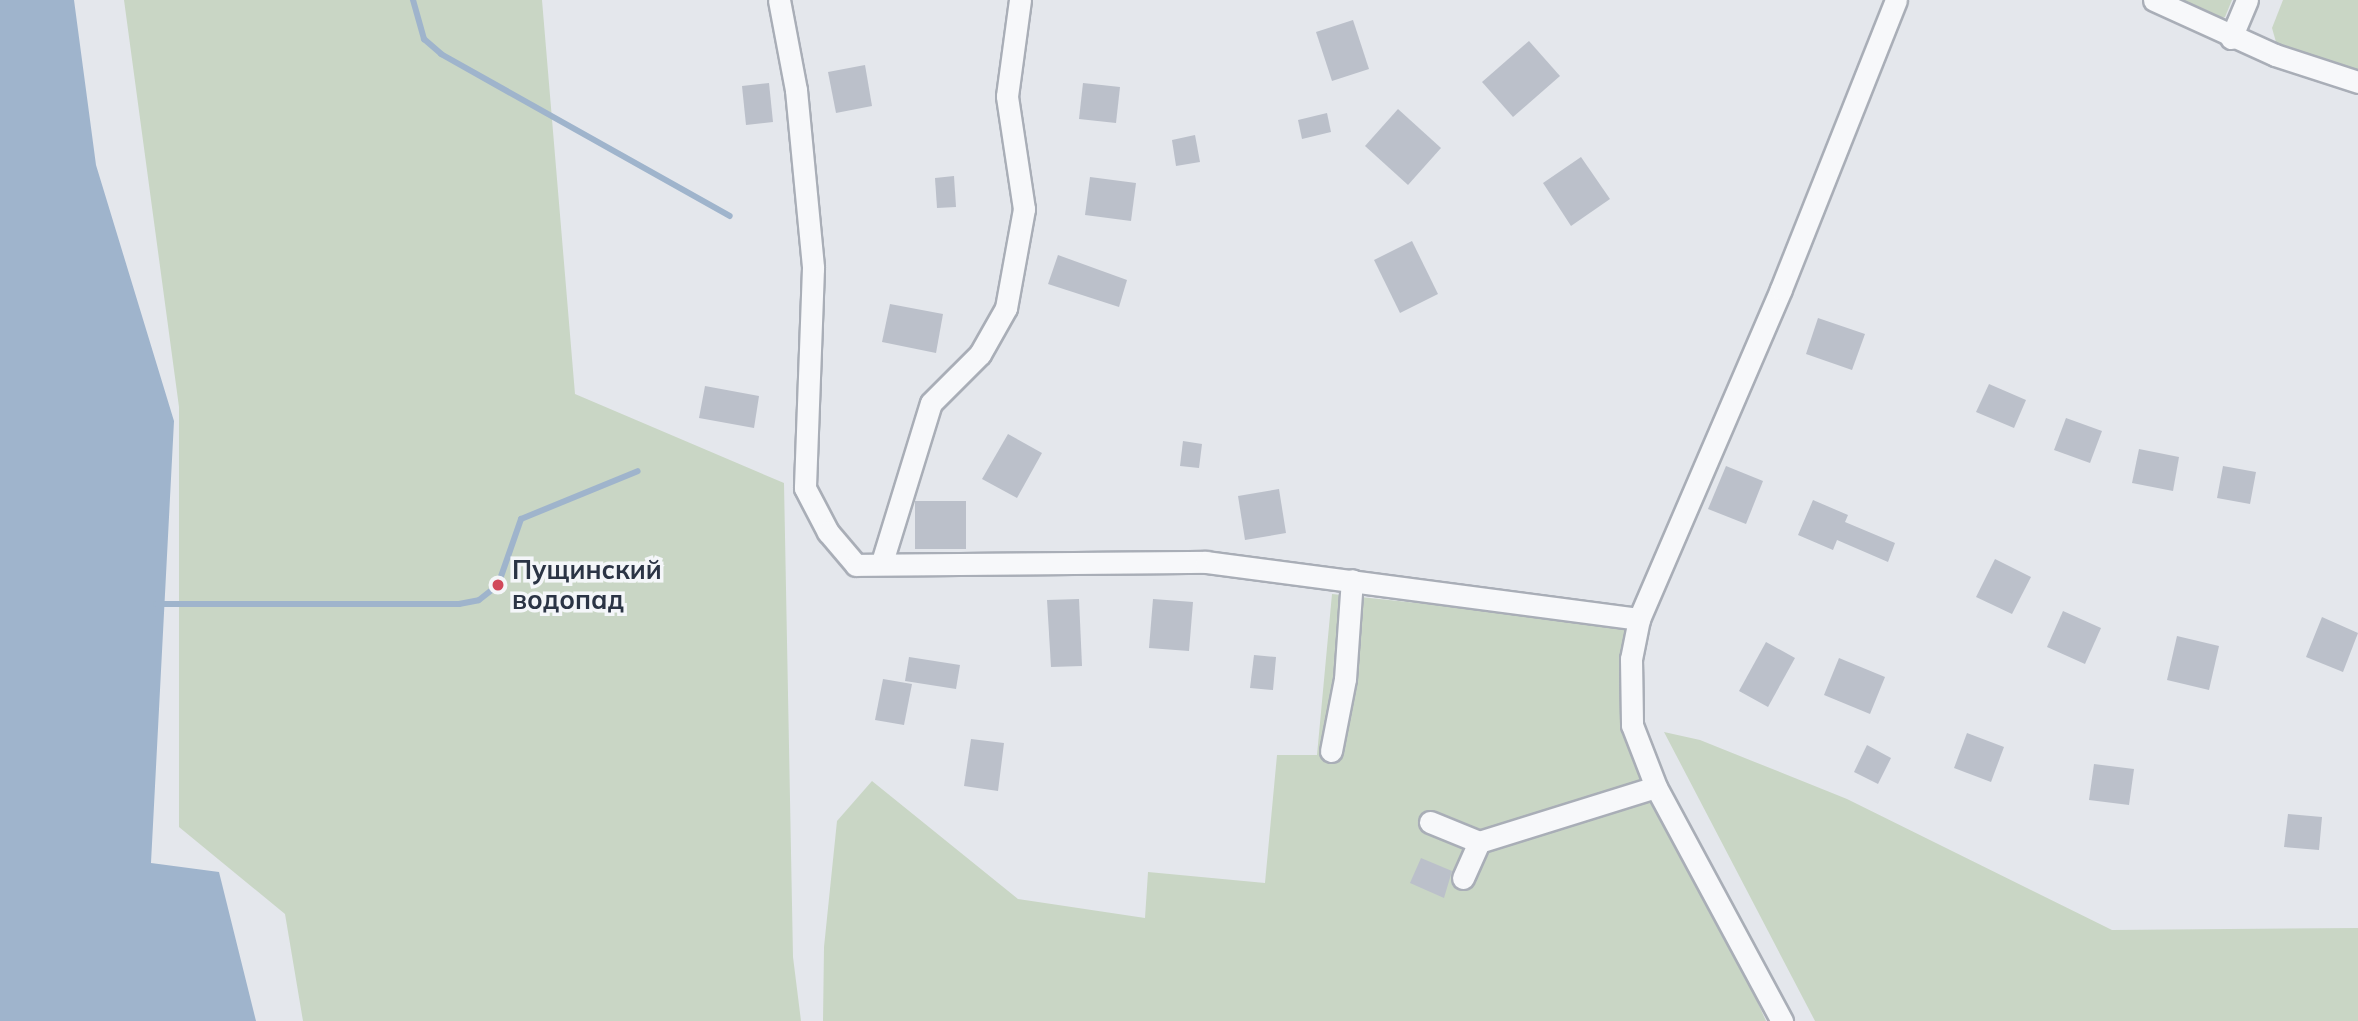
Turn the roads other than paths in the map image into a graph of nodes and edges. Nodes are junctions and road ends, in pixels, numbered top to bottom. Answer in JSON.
{"nodes":[{"id":1,"x":779,"y":0,"type":"edge"},
{"id":2,"x":1020,"y":0,"type":"edge"},
{"id":3,"x":1896,"y":0,"type":"edge"},
{"id":4,"x":2154,"y":0,"type":"edge"},
{"id":5,"x":2246,"y":0,"type":"edge"},
{"id":6,"x":2231,"y":38,"type":"junction"},
{"id":7,"x":2358,"y":82,"type":"edge"},
{"id":8,"x":882,"y":562,"type":"junction"},
{"id":9,"x":1352,"y":580,"type":"junction"},
{"id":10,"x":1639,"y":619,"type":"junction"},
{"id":11,"x":1331,"y":751,"type":"dead end"},
{"id":12,"x":1656,"y":787,"type":"junction"},
{"id":13,"x":1430,"y":822,"type":"dead end"},
{"id":14,"x":1479,"y":842,"type":"junction"},
{"id":15,"x":1463,"y":878,"type":"dead end"},
{"id":16,"x":1782,"y":1021,"type":"edge"}],
"edges":[{"from":1,"to":8,"type":"street"},
{"from":2,"to":8,"type":"street"},
{"from":3,"to":10,"type":"street"},
{"from":4,"to":6,"type":"street"},
{"from":5,"to":6,"type":"street"},
{"from":6,"to":7,"type":"street"},
{"from":8,"to":9,"type":"street"},
{"from":9,"to":10,"type":"street"},
{"from":9,"to":11,"type":"street"},
{"from":10,"to":12,"type":"street"},
{"from":12,"to":14,"type":"street"},
{"from":12,"to":16,"type":"street"},
{"from":13,"to":14,"type":"street"},
{"from":14,"to":15,"type":"street"}]}
